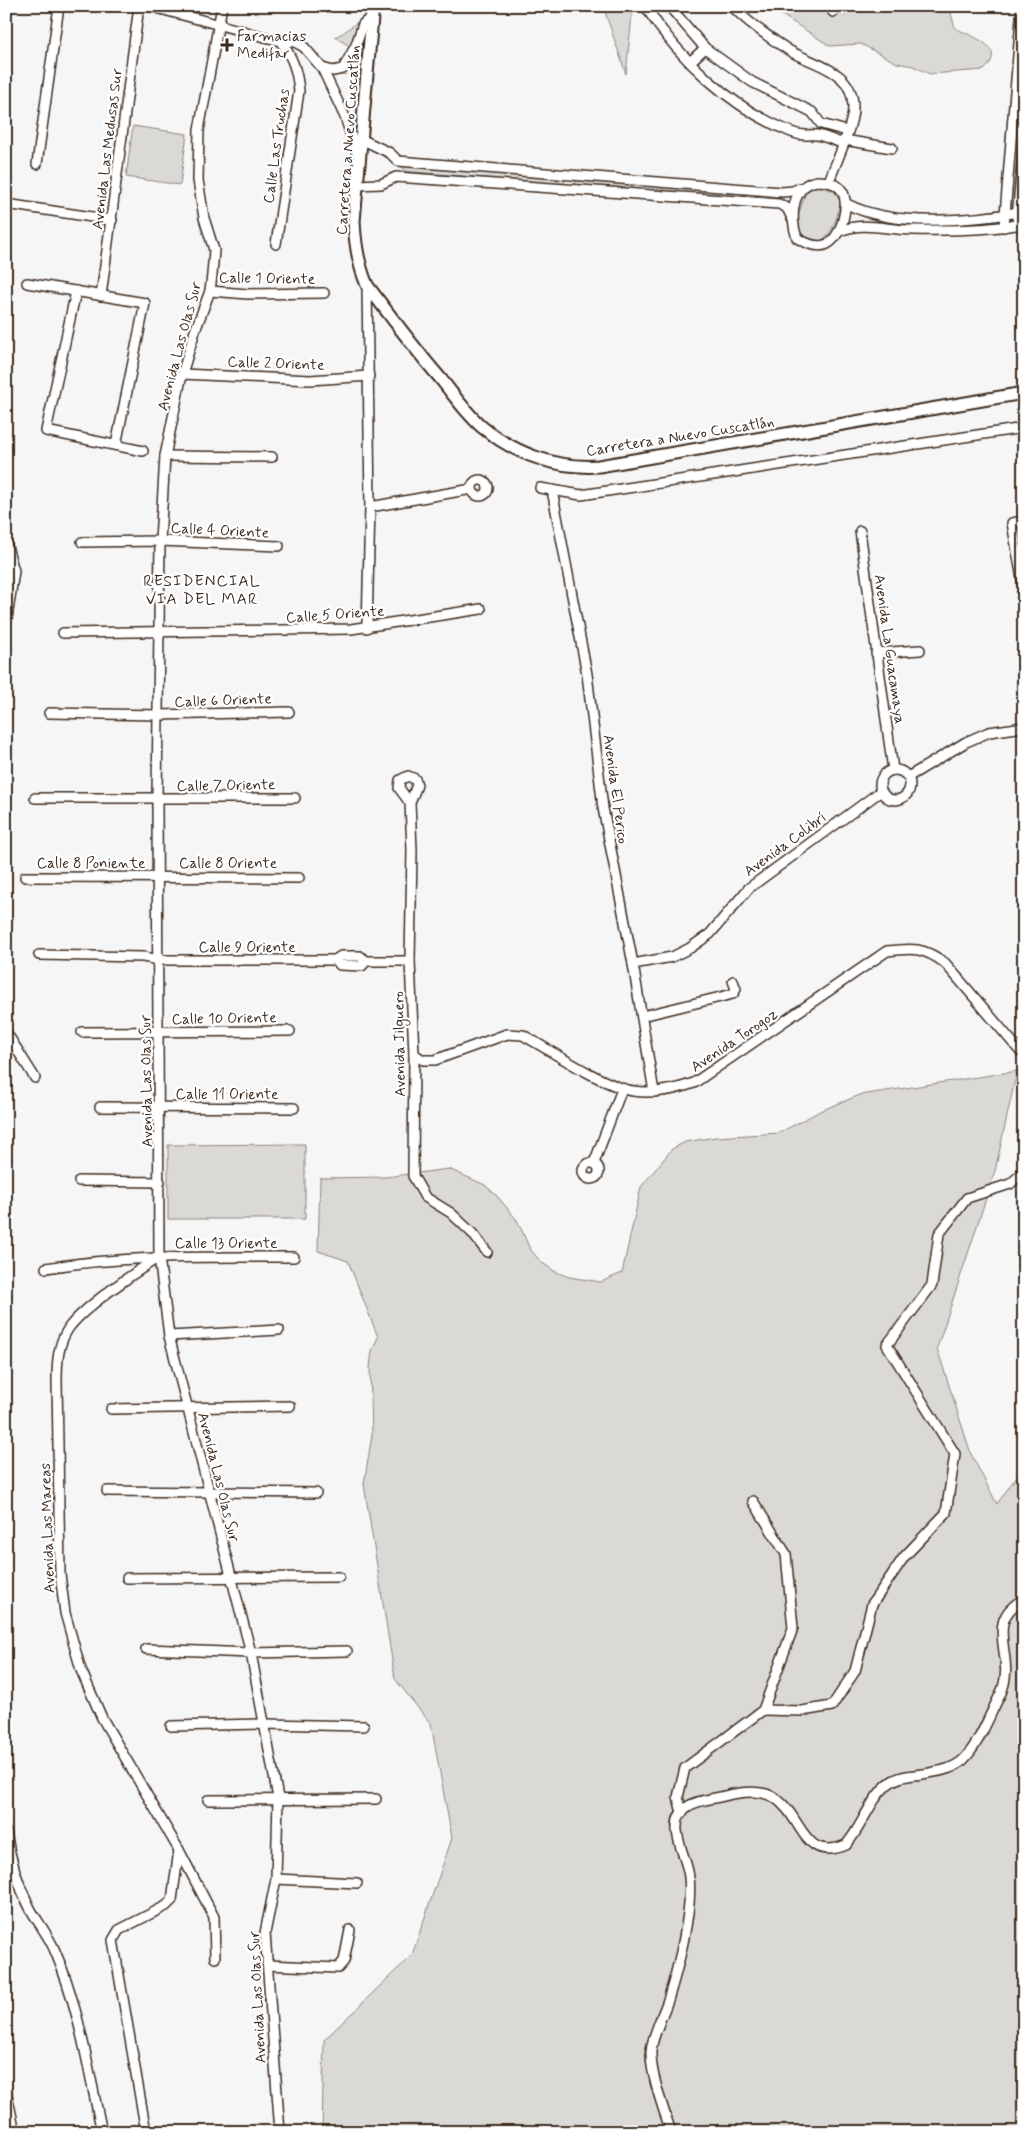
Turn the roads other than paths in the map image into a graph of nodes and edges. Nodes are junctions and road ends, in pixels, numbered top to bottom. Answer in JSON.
{"nodes":[{"id":1,"x":59,"y":6,"type":"edge"},
{"id":2,"x":139,"y":6,"type":"edge"},
{"id":3,"x":149,"y":6,"type":"edge"},
{"id":4,"x":222,"y":6,"type":"edge"},
{"id":5,"x":645,"y":6,"type":"edge"},
{"id":6,"x":669,"y":6,"type":"edge"},
{"id":7,"x":732,"y":6,"type":"edge"},
{"id":8,"x":1022,"y":6,"type":"edge"},
{"id":9,"x":373,"y":11,"type":"edge"},
{"id":10,"x":218,"y":25,"type":"junction"},
{"id":11,"x":280,"y":41,"type":"junction"},
{"id":12,"x":704,"y":48,"type":"junction"},
{"id":13,"x":690,"y":62,"type":"junction"},
{"id":14,"x":322,"y":68,"type":"junction"},
{"id":15,"x":821,"y":124,"type":"junction"},
{"id":16,"x":816,"y":135,"type":"junction"},
{"id":17,"x":844,"y":138,"type":"junction"},
{"id":18,"x":363,"y":140,"type":"junction"},
{"id":19,"x":1024,"y":142,"type":"edge"},
{"id":20,"x":892,"y":148,"type":"dead end"},
{"id":21,"x":398,"y":161,"type":"junction"},
{"id":22,"x":360,"y":162,"type":"junction"},
{"id":23,"x":37,"y":164,"type":"dead end"},
{"id":24,"x":573,"y":175,"type":"junction"},
{"id":25,"x":396,"y":177,"type":"junction"},
{"id":26,"x":829,"y":181,"type":"junction"},
{"id":27,"x":356,"y":184,"type":"junction"},
{"id":28,"x":800,"y":188,"type":"junction"},
{"id":29,"x":571,"y":189,"type":"junction"},
{"id":30,"x":6,"y":204,"type":"edge"},
{"id":31,"x":847,"y":204,"type":"junction"},
{"id":32,"x":1020,"y":212,"type":"edge"},
{"id":33,"x":1003,"y":214,"type":"junction"},
{"id":34,"x":792,"y":218,"type":"junction"},
{"id":35,"x":112,"y":220,"type":"junction"},
{"id":36,"x":1021,"y":225,"type":"edge"},
{"id":37,"x":1004,"y":227,"type":"junction"},
{"id":38,"x":840,"y":231,"type":"junction"},
{"id":39,"x":276,"y":244,"type":"dead end"},
{"id":40,"x":27,"y":283,"type":"dead end"},
{"id":41,"x":367,"y":285,"type":"junction"},
{"id":42,"x":210,"y":291,"type":"junction"},
{"id":43,"x":76,"y":292,"type":"junction"},
{"id":44,"x":324,"y":293,"type":"dead end"},
{"id":45,"x":101,"y":296,"type":"junction"},
{"id":46,"x":182,"y":374,"type":"junction"},
{"id":47,"x":369,"y":376,"type":"junction"},
{"id":48,"x":1024,"y":393,"type":"edge"},
{"id":49,"x":1024,"y":428,"type":"edge"},
{"id":50,"x":116,"y":445,"type":"junction"},
{"id":51,"x":142,"y":451,"type":"dead end"},
{"id":52,"x":165,"y":456,"type":"junction"},
{"id":53,"x":272,"y":457,"type":"dead end"},
{"id":54,"x":540,"y":488,"type":"dead end"},
{"id":55,"x":472,"y":489,"type":"dead end"},
{"id":56,"x":552,"y":490,"type":"junction"},
{"id":57,"x":370,"y":507,"type":"junction"},
{"id":58,"x":1024,"y":521,"type":"edge"},
{"id":59,"x":860,"y":531,"type":"dead end"},
{"id":60,"x":160,"y":541,"type":"junction"},
{"id":61,"x":82,"y":542,"type":"dead end"},
{"id":62,"x":6,"y":543,"type":"edge"},
{"id":63,"x":279,"y":546,"type":"dead end"},
{"id":64,"x":1024,"y":590,"type":"edge"},
{"id":65,"x":481,"y":609,"type":"dead end"},
{"id":66,"x":6,"y":625,"type":"edge"},
{"id":67,"x":367,"y":628,"type":"junction"},
{"id":68,"x":160,"y":632,"type":"junction"},
{"id":69,"x":63,"y":633,"type":"dead end"},
{"id":70,"x":920,"y":650,"type":"dead end"},
{"id":71,"x":876,"y":653,"type":"junction"},
{"id":72,"x":49,"y":712,"type":"dead end"},
{"id":73,"x":289,"y":712,"type":"dead end"},
{"id":74,"x":158,"y":715,"type":"junction"},
{"id":75,"x":1024,"y":727,"type":"edge"},
{"id":76,"x":893,"y":770,"type":"junction"},
{"id":77,"x":908,"y":777,"type":"junction"},
{"id":78,"x":881,"y":791,"type":"junction"},
{"id":79,"x":35,"y":798,"type":"dead end"},
{"id":80,"x":295,"y":798,"type":"dead end"},
{"id":81,"x":157,"y":799,"type":"junction"},
{"id":82,"x":410,"y":803,"type":"dead end"},
{"id":83,"x":25,"y":877,"type":"dead end"},
{"id":84,"x":157,"y":877,"type":"junction"},
{"id":85,"x":299,"y":878,"type":"dead end"},
{"id":86,"x":39,"y":956,"type":"dead end"},
{"id":87,"x":159,"y":960,"type":"junction"},
{"id":88,"x":410,"y":961,"type":"junction"},
{"id":89,"x":633,"y":964,"type":"junction"},
{"id":90,"x":733,"y":980,"type":"dead end"},
{"id":91,"x":642,"y":1016,"type":"junction"},
{"id":92,"x":290,"y":1031,"type":"dead end"},
{"id":93,"x":6,"y":1032,"type":"edge"},
{"id":94,"x":82,"y":1032,"type":"dead end"},
{"id":95,"x":158,"y":1033,"type":"junction"},
{"id":96,"x":1024,"y":1049,"type":"edge"},
{"id":97,"x":414,"y":1054,"type":"junction"},
{"id":98,"x":35,"y":1078,"type":"dead end"},
{"id":99,"x":622,"y":1089,"type":"junction"},
{"id":100,"x":654,"y":1092,"type":"junction"},
{"id":101,"x":100,"y":1107,"type":"dead end"},
{"id":102,"x":159,"y":1108,"type":"junction"},
{"id":103,"x":294,"y":1108,"type":"dead end"},
{"id":104,"x":594,"y":1163,"type":"dead end"},
{"id":105,"x":1024,"y":1172,"type":"edge"},
{"id":106,"x":79,"y":1181,"type":"dead end"},
{"id":107,"x":160,"y":1182,"type":"junction"},
{"id":108,"x":487,"y":1252,"type":"dead end"},
{"id":109,"x":159,"y":1257,"type":"junction"},
{"id":110,"x":294,"y":1257,"type":"dead end"},
{"id":111,"x":46,"y":1268,"type":"dead end"},
{"id":112,"x":279,"y":1330,"type":"dead end"},
{"id":113,"x":169,"y":1336,"type":"junction"},
{"id":114,"x":187,"y":1406,"type":"junction"},
{"id":115,"x":290,"y":1406,"type":"dead end"},
{"id":116,"x":111,"y":1409,"type":"dead end"},
{"id":117,"x":107,"y":1491,"type":"dead end"},
{"id":118,"x":208,"y":1492,"type":"junction"},
{"id":119,"x":316,"y":1492,"type":"dead end"},
{"id":120,"x":753,"y":1501,"type":"dead end"},
{"id":121,"x":231,"y":1577,"type":"junction"},
{"id":122,"x":339,"y":1577,"type":"dead end"},
{"id":123,"x":127,"y":1578,"type":"dead end"},
{"id":124,"x":1024,"y":1599,"type":"edge"},
{"id":125,"x":146,"y":1649,"type":"dead end"},
{"id":126,"x":347,"y":1651,"type":"dead end"},
{"id":127,"x":251,"y":1653,"type":"junction"},
{"id":128,"x":763,"y":1710,"type":"junction"},
{"id":129,"x":265,"y":1724,"type":"junction"},
{"id":130,"x":171,"y":1726,"type":"dead end"},
{"id":131,"x":364,"y":1726,"type":"dead end"},
{"id":132,"x":278,"y":1798,"type":"junction"},
{"id":133,"x":376,"y":1799,"type":"dead end"},
{"id":134,"x":208,"y":1800,"type":"dead end"},
{"id":135,"x":682,"y":1813,"type":"junction"},
{"id":136,"x":6,"y":1832,"type":"edge"},
{"id":137,"x":179,"y":1850,"type":"junction"},
{"id":138,"x":276,"y":1879,"type":"junction"},
{"id":139,"x":357,"y":1883,"type":"dead end"},
{"id":140,"x":350,"y":1930,"type":"dead end"},
{"id":141,"x":215,"y":1958,"type":"dead end"},
{"id":142,"x":267,"y":1964,"type":"junction"},
{"id":143,"x":6,"y":2090,"type":"edge"},
{"id":144,"x":15,"y":2132,"type":"edge"},
{"id":145,"x":102,"y":2132,"type":"edge"},
{"id":146,"x":146,"y":2132,"type":"edge"},
{"id":147,"x":280,"y":2132,"type":"edge"},
{"id":148,"x":671,"y":2132,"type":"edge"}],
"edges":[{"from":1,"to":23,"type":"street"},
{"from":2,"to":35,"type":"street","name":"Avenida Las Medusas Sur"},
{"from":3,"to":10,"type":"street"},
{"from":4,"to":10,"type":"street","name":"Avenida Las Olas Sur"},
{"from":5,"to":13,"type":"street"},
{"from":6,"to":12,"type":"street"},
{"from":7,"to":17,"type":"street"},
{"from":8,"to":33,"type":"street"},
{"from":9,"to":14,"type":"street"},
{"from":9,"to":18,"type":"street","name":"Carretera a Nuevo Cuscatlán"},
{"from":10,"to":11,"type":"street"},
{"from":10,"to":42,"type":"street","name":"Avenida Las Olas Sur"},
{"from":11,"to":14,"type":"street"},
{"from":11,"to":39,"type":"street","name":"Calle Las Truchas"},
{"from":12,"to":13,"type":"street"},
{"from":12,"to":15,"type":"street"},
{"from":13,"to":16,"type":"street"},
{"from":14,"to":22,"type":"street"},
{"from":15,"to":16,"type":"street"},
{"from":15,"to":17,"type":"street"},
{"from":16,"to":17,"type":"street"},
{"from":17,"to":20,"type":"street"},
{"from":17,"to":26,"type":"street"},
{"from":18,"to":21,"type":"street"},
{"from":18,"to":22,"type":"street","name":"Carretera a Nuevo Cuscatlán"},
{"from":19,"to":32,"type":"street"},
{"from":21,"to":24,"type":"street"},
{"from":21,"to":25,"type":"street"},
{"from":22,"to":27,"type":"street","name":"Carretera a Nuevo Cuscatlán"},
{"from":24,"to":28,"type":"street"},
{"from":24,"to":29,"type":"street"},
{"from":25,"to":27,"type":"street"},
{"from":25,"to":29,"type":"street"},
{"from":26,"to":28,"type":"street"},
{"from":26,"to":31,"type":"street"},
{"from":27,"to":41,"type":"street","name":"Carretera a Nuevo Cuscatlán"},
{"from":28,"to":34,"type":"street"},
{"from":29,"to":34,"type":"street"},
{"from":30,"to":35,"type":"street"},
{"from":31,"to":33,"type":"street"},
{"from":31,"to":38,"type":"street"},
{"from":32,"to":33,"type":"street"},
{"from":32,"to":36,"type":"street"},
{"from":33,"to":37,"type":"street"},
{"from":34,"to":38,"type":"street"},
{"from":35,"to":45,"type":"street","name":"Avenida Las Medusas Sur"},
{"from":36,"to":37,"type":"street"},
{"from":37,"to":38,"type":"street"},
{"from":40,"to":43,"type":"street"},
{"from":41,"to":47,"type":"street"},
{"from":41,"to":48,"type":"street","name":"Carretera a Nuevo Cuscatlán"},
{"from":42,"to":44,"type":"street","name":"Calle 1 Oriente"},
{"from":42,"to":46,"type":"street","name":"Avenida Las Olas Sur"},
{"from":43,"to":45,"type":"street"},
{"from":43,"to":50,"type":"street"},
{"from":45,"to":50,"type":"street"},
{"from":46,"to":47,"type":"street","name":"Calle 2 Oriente"},
{"from":46,"to":52,"type":"street","name":"Avenida Las Olas Sur"},
{"from":47,"to":57,"type":"street"},
{"from":49,"to":56,"type":"street"},
{"from":50,"to":51,"type":"street"},
{"from":52,"to":53,"type":"street"},
{"from":52,"to":60,"type":"street","name":"Avenida Las Olas Sur"},
{"from":54,"to":56,"type":"street"},
{"from":55,"to":57,"type":"street"},
{"from":56,"to":89,"type":"street","name":"Avenida El Perico"},
{"from":57,"to":67,"type":"street"},
{"from":58,"to":64,"type":"street"},
{"from":59,"to":71,"type":"street","name":"Avenida La Guacamaya"},
{"from":60,"to":61,"type":"street","name":"Calle 4 Oriente"},
{"from":60,"to":63,"type":"street","name":"Calle 4 Oriente"},
{"from":60,"to":68,"type":"street","name":"Avenida Las Olas Sur"},
{"from":62,"to":66,"type":"street"},
{"from":65,"to":67,"type":"street","name":"Calle 5 Oriente"},
{"from":67,"to":68,"type":"street","name":"Calle 5 Oriente"},
{"from":68,"to":69,"type":"street","name":"Calle 5 Oriente"},
{"from":68,"to":74,"type":"street","name":"Avenida Las Olas Sur"},
{"from":70,"to":71,"type":"street"},
{"from":71,"to":76,"type":"street","name":"Avenida La Guacamaya"},
{"from":72,"to":74,"type":"street","name":"Calle 6 Oriente"},
{"from":73,"to":74,"type":"street","name":"Calle 6 Oriente"},
{"from":74,"to":81,"type":"street","name":"Avenida Las Olas Sur"},
{"from":75,"to":77,"type":"street"},
{"from":76,"to":77,"type":"street"},
{"from":76,"to":78,"type":"street"},
{"from":77,"to":78,"type":"street"},
{"from":78,"to":89,"type":"street","name":"Avenida Colibrí"},
{"from":79,"to":81,"type":"street","name":"Calle 7 Oriente"},
{"from":80,"to":81,"type":"street","name":"Calle 7 Oriente"},
{"from":81,"to":84,"type":"street","name":"Avenida Las Olas Sur"},
{"from":82,"to":88,"type":"street","name":"Avenida Jilguero"},
{"from":83,"to":84,"type":"street","name":"Calle 8 Poniente"},
{"from":84,"to":85,"type":"street","name":"Calle 8 Oriente"},
{"from":84,"to":87,"type":"street","name":"Avenida Las Olas Sur"},
{"from":86,"to":87,"type":"street","name":"Calle 9 Oriente"},
{"from":87,"to":88,"type":"street","name":"Calle 9 Oriente"},
{"from":87,"to":95,"type":"street","name":"Avenida Las Olas Sur"},
{"from":88,"to":97,"type":"street","name":"Avenida Jilguero"},
{"from":89,"to":91,"type":"street","name":"Avenida El Perico"},
{"from":90,"to":91,"type":"street"},
{"from":91,"to":100,"type":"street","name":"Avenida El Perico"},
{"from":92,"to":95,"type":"street","name":"Calle 10 Oriente"},
{"from":93,"to":98,"type":"street"},
{"from":94,"to":95,"type":"street","name":"Calle 10 Oriente"},
{"from":95,"to":102,"type":"street","name":"Avenida Las Olas Sur"},
{"from":96,"to":100,"type":"street","name":"Avenida Torogoz"},
{"from":97,"to":99,"type":"street","name":"Avenida Torogoz"},
{"from":97,"to":108,"type":"street","name":"Avenida Jilguero"},
{"from":99,"to":100,"type":"street","name":"Avenida Torogoz"},
{"from":99,"to":104,"type":"street"},
{"from":101,"to":102,"type":"street","name":"Calle 11 Oriente"},
{"from":102,"to":103,"type":"street","name":"Calle 11 Oriente"},
{"from":102,"to":107,"type":"street","name":"Avenida Las Olas Sur"},
{"from":105,"to":128,"type":"street"},
{"from":106,"to":107,"type":"street"},
{"from":107,"to":109,"type":"street","name":"Avenida Las Olas Sur"},
{"from":109,"to":110,"type":"street","name":"Calle 13 Oriente"},
{"from":109,"to":111,"type":"street","name":"Calle 13 Oriente"},
{"from":109,"to":113,"type":"street","name":"Avenida Las Olas Sur"},
{"from":109,"to":137,"type":"street","name":"Avenida Las Mareas"},
{"from":112,"to":113,"type":"street"},
{"from":113,"to":114,"type":"street","name":"Avenida Las Olas Sur"},
{"from":114,"to":115,"type":"street"},
{"from":114,"to":116,"type":"street"},
{"from":114,"to":118,"type":"street","name":"Avenida Las Olas Sur"},
{"from":117,"to":118,"type":"street"},
{"from":118,"to":119,"type":"street"},
{"from":118,"to":121,"type":"street","name":"Avenida Las Olas Sur"},
{"from":120,"to":128,"type":"street"},
{"from":121,"to":122,"type":"street"},
{"from":121,"to":123,"type":"street"},
{"from":121,"to":127,"type":"street","name":"Avenida Las Olas Sur"},
{"from":124,"to":135,"type":"street"},
{"from":125,"to":127,"type":"street"},
{"from":126,"to":127,"type":"street"},
{"from":127,"to":129,"type":"street","name":"Avenida Las Olas Sur"},
{"from":128,"to":135,"type":"street"},
{"from":129,"to":130,"type":"street"},
{"from":129,"to":131,"type":"street"},
{"from":129,"to":132,"type":"street","name":"Avenida Las Olas Sur"},
{"from":132,"to":133,"type":"street"},
{"from":132,"to":134,"type":"street"},
{"from":132,"to":138,"type":"street","name":"Avenida Las Olas Sur"},
{"from":135,"to":148,"type":"street"},
{"from":136,"to":145,"type":"street"},
{"from":137,"to":141,"type":"street","name":"Avenida Las Mareas"},
{"from":137,"to":146,"type":"street"},
{"from":138,"to":139,"type":"street"},
{"from":138,"to":142,"type":"street","name":"Avenida Las Olas Sur"},
{"from":140,"to":142,"type":"street"},
{"from":142,"to":147,"type":"street","name":"Avenida Las Olas Sur"},
{"from":143,"to":144,"type":"street"}]}
